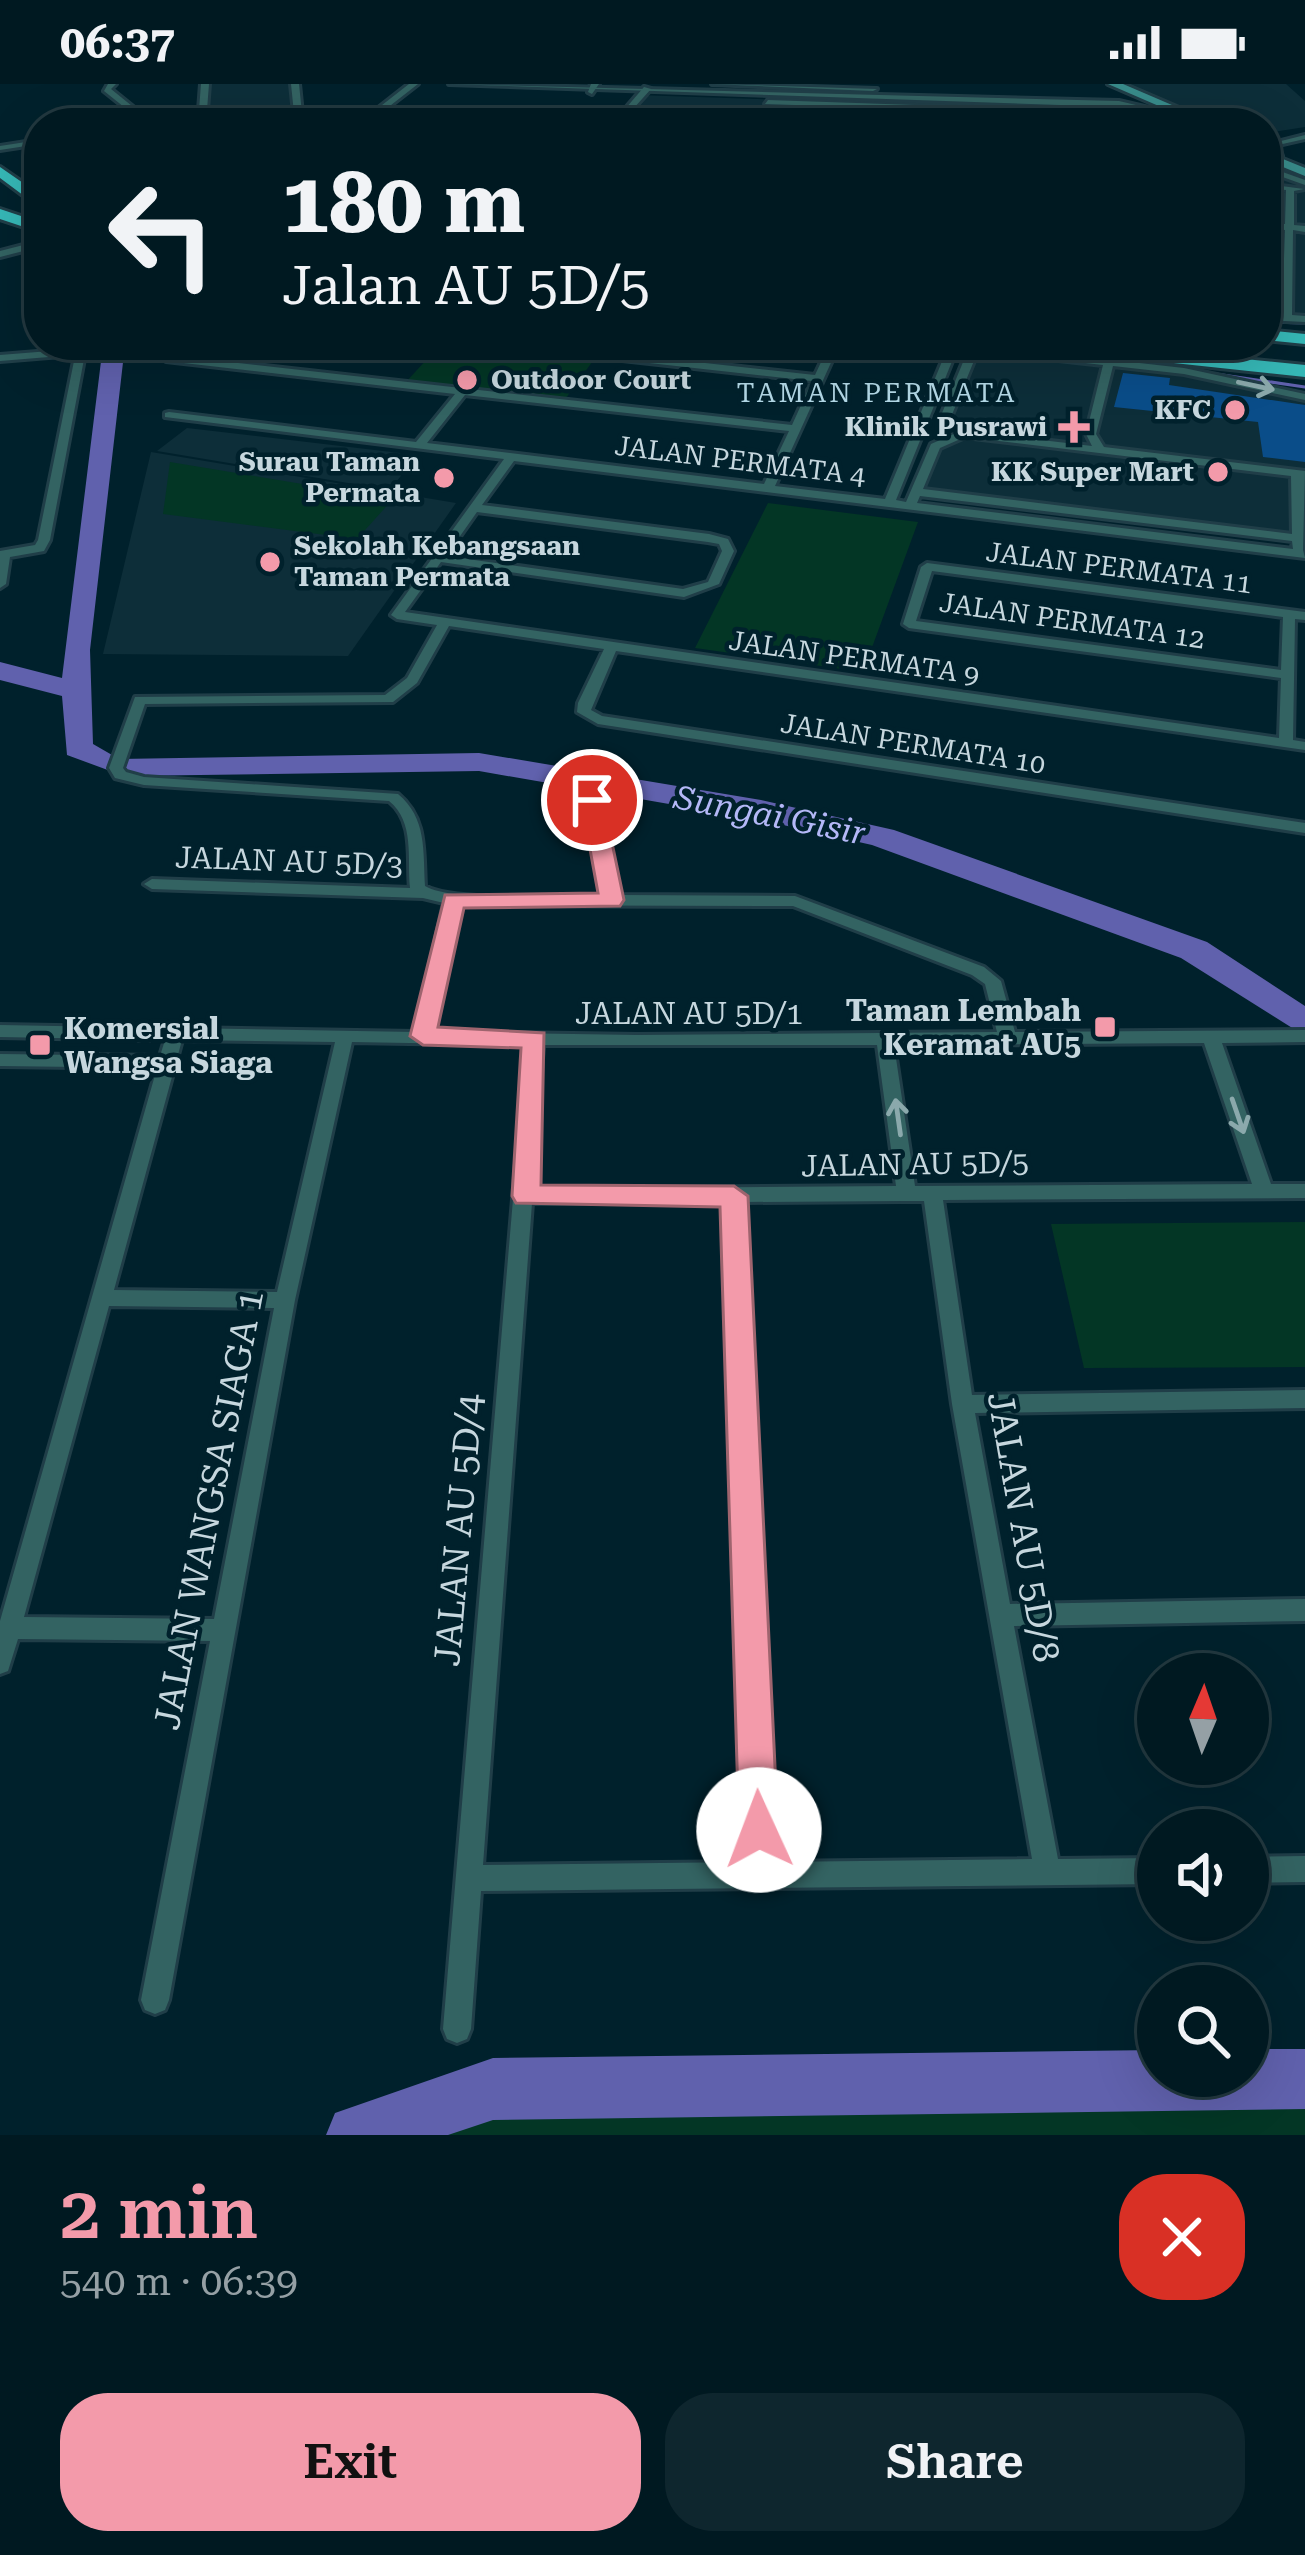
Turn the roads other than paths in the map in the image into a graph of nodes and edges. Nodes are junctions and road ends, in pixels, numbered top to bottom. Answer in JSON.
{"nodes":[{"id":1,"x":414,"y":84,"type":"edge"},
{"id":2,"x":454,"y":84,"type":"edge"},
{"id":3,"x":484,"y":84,"type":"edge"},
{"id":4,"x":716,"y":84,"type":"edge"},
{"id":5,"x":1113,"y":84,"type":"edge"},
{"id":6,"x":1098,"y":85,"type":"edge"},
{"id":7,"x":110,"y":86,"type":"edge"},
{"id":8,"x":593,"y":88,"type":"edge"},
{"id":9,"x":645,"y":91,"type":"junction"},
{"id":10,"x":873,"y":92,"type":"edge"},
{"id":11,"x":771,"y":98,"type":"junction"},
{"id":12,"x":838,"y":99,"type":"junction"},
{"id":13,"x":859,"y":105,"type":"junction"},
{"id":14,"x":896,"y":106,"type":"joint"},
{"id":15,"x":133,"y":108,"type":"edge"},
{"id":16,"x":383,"y":108,"type":"edge"},
{"id":17,"x":630,"y":108,"type":"edge"},
{"id":18,"x":763,"y":108,"type":"edge"},
{"id":19,"x":952,"y":108,"type":"edge"},
{"id":20,"x":1140,"y":108,"type":"edge"},
{"id":21,"x":1154,"y":108,"type":"edge"},
{"id":22,"x":1171,"y":108,"type":"edge"},
{"id":23,"x":1305,"y":186,"type":"edge"},
{"id":24,"x":1281,"y":187,"type":"edge"},
{"id":25,"x":1290,"y":188,"type":"junction"},
{"id":26,"x":1281,"y":206,"type":"edge"},
{"id":27,"x":1290,"y":207,"type":"junction"},
{"id":28,"x":1305,"y":229,"type":"edge"},
{"id":29,"x":1281,"y":230,"type":"edge"},
{"id":30,"x":1289,"y":232,"type":"junction"},
{"id":31,"x":1281,"y":233,"type":"edge"},
{"id":32,"x":1305,"y":238,"type":"edge"},
{"id":33,"x":0,"y":244,"type":"edge"},
{"id":34,"x":24,"y":247,"type":"edge"},
{"id":35,"x":16,"y":250,"type":"junction"},
{"id":36,"x":0,"y":254,"type":"edge"},
{"id":37,"x":1281,"y":257,"type":"edge"},
{"id":38,"x":1288,"y":258,"type":"junction"},
{"id":39,"x":1281,"y":317,"type":"edge"},
{"id":40,"x":1287,"y":317,"type":"junction"},
{"id":41,"x":1305,"y":319,"type":"edge"},
{"id":42,"x":79,"y":360,"type":"edge"},
{"id":43,"x":184,"y":360,"type":"edge"},
{"id":44,"x":649,"y":360,"type":"edge"},
{"id":45,"x":828,"y":360,"type":"edge"},
{"id":46,"x":947,"y":360,"type":"edge"},
{"id":47,"x":969,"y":360,"type":"edge"},
{"id":48,"x":1082,"y":360,"type":"edge"},
{"id":49,"x":1109,"y":363,"type":"junction"},
{"id":50,"x":820,"y":379,"type":"junction"},
{"id":51,"x":463,"y":391,"type":"junction"},
{"id":52,"x":1305,"y":397,"type":"edge"},
{"id":53,"x":169,"y":416,"type":"dead end"},
{"id":54,"x":796,"y":429,"type":"junction"},
{"id":55,"x":964,"y":434,"type":"junction"},
{"id":56,"x":1091,"y":434,"type":"junction"},
{"id":57,"x":418,"y":446,"type":"junction"},
{"id":58,"x":1065,"y":446,"type":"junction"},
{"id":59,"x":1100,"y":450,"type":"junction"},
{"id":60,"x":511,"y":457,"type":"junction"},
{"id":61,"x":1301,"y":473,"type":"edge"},
{"id":62,"x":768,"y":488,"type":"junction"},
{"id":63,"x":913,"y":499,"type":"junction"},
{"id":64,"x":890,"y":503,"type":"junction"},
{"id":65,"x":474,"y":508,"type":"junction"},
{"id":66,"x":1301,"y":548,"type":"edge"},
{"id":67,"x":2,"y":555,"type":"edge"},
{"id":68,"x":436,"y":559,"type":"junction"},
{"id":69,"x":926,"y":567,"type":"joint"},
{"id":70,"x":0,"y":584,"type":"edge"},
{"id":71,"x":1297,"y":615,"type":"edge"},
{"id":72,"x":444,"y":623,"type":"junction"},
{"id":73,"x":611,"y":647,"type":"junction"},
{"id":74,"x":1288,"y":675,"type":"junction"},
{"id":75,"x":1286,"y":744,"type":"junction"},
{"id":76,"x":1305,"y":746,"type":"edge"},
{"id":77,"x":592,"y":800,"type":"dead end"},
{"id":78,"x":1305,"y":828,"type":"edge"},
{"id":79,"x":152,"y":884,"type":"dead end"},
{"id":80,"x":423,"y":893,"type":"junction"},
{"id":81,"x":453,"y":900,"type":"junction"},
{"id":82,"x":612,"y":900,"type":"junction"},
{"id":83,"x":0,"y":1031,"type":"edge"},
{"id":84,"x":176,"y":1031,"type":"junction"},
{"id":85,"x":345,"y":1035,"type":"junction"},
{"id":86,"x":423,"y":1036,"type":"junction"},
{"id":87,"x":1305,"y":1036,"type":"edge"},
{"id":88,"x":535,"y":1039,"type":"junction"},
{"id":89,"x":885,"y":1040,"type":"junction"},
{"id":90,"x":1008,"y":1040,"type":"junction"},
{"id":91,"x":1212,"y":1040,"type":"junction"},
{"id":92,"x":0,"y":1060,"type":"edge"},
{"id":93,"x":167,"y":1063,"type":"junction"},
{"id":94,"x":1264,"y":1191,"type":"junction"},
{"id":95,"x":1305,"y":1191,"type":"edge"},
{"id":96,"x":933,"y":1194,"type":"junction"},
{"id":97,"x":907,"y":1195,"type":"junction"},
{"id":98,"x":526,"y":1196,"type":"junction"},
{"id":99,"x":734,"y":1196,"type":"junction"},
{"id":100,"x":105,"y":1298,"type":"junction"},
{"id":101,"x":285,"y":1300,"type":"junction"},
{"id":102,"x":1305,"y":1399,"type":"edge"},
{"id":103,"x":963,"y":1404,"type":"junction"},
{"id":104,"x":1305,"y":1610,"type":"edge"},
{"id":105,"x":1001,"y":1615,"type":"junction"},
{"id":106,"x":10,"y":1628,"type":"junction"},
{"id":107,"x":223,"y":1630,"type":"junction"},
{"id":108,"x":0,"y":1664,"type":"edge"},
{"id":109,"x":1305,"y":1869,"type":"edge"},
{"id":110,"x":1269,"y":1870,"type":"edge"},
{"id":111,"x":1137,"y":1871,"type":"edge"},
{"id":112,"x":1047,"y":1872,"type":"junction"},
{"id":113,"x":760,"y":1874,"type":"junction"},
{"id":114,"x":467,"y":1877,"type":"junction"},
{"id":115,"x":155,"y":2000,"type":"dead end"},
{"id":116,"x":458,"y":2029,"type":"dead end"}],
"edges":[{"from":1,"to":16,"type":"street"},
{"from":2,"to":8,"type":"street"},
{"from":3,"to":8,"type":"street"},
{"from":4,"to":10,"type":"street"},
{"from":5,"to":22,"type":"main road"},
{"from":6,"to":10,"type":"street"},
{"from":6,"to":21,"type":"main road"},
{"from":7,"to":15,"type":"street"},
{"from":8,"to":9,"type":"street"},
{"from":9,"to":11,"type":"street"},
{"from":9,"to":17,"type":"street"},
{"from":10,"to":11,"type":"street"},
{"from":10,"to":12,"type":"street"},
{"from":10,"to":20,"type":"street"},
{"from":11,"to":12,"type":"street"},
{"from":11,"to":13,"type":"street"},
{"from":11,"to":18,"type":"street"},
{"from":12,"to":13,"type":"street"},
{"from":13,"to":14,"type":"street"},
{"from":14,"to":19,"type":"street"},
{"from":23,"to":25,"type":"street"},
{"from":24,"to":25,"type":"street"},
{"from":25,"to":27,"type":"street"},
{"from":26,"to":27,"type":"street"},
{"from":27,"to":30,"type":"street"},
{"from":28,"to":30,"type":"street"},
{"from":29,"to":30,"type":"street"},
{"from":30,"to":31,"type":"street"},
{"from":30,"to":32,"type":"street"},
{"from":30,"to":38,"type":"street"},
{"from":33,"to":35,"type":"street"},
{"from":34,"to":35,"type":"street"},
{"from":35,"to":36,"type":"street"},
{"from":37,"to":38,"type":"street"},
{"from":38,"to":40,"type":"street"},
{"from":39,"to":40,"type":"street"},
{"from":40,"to":41,"type":"street"},
{"from":42,"to":67,"type":"street"},
{"from":43,"to":51,"type":"street"},
{"from":44,"to":50,"type":"street"},
{"from":45,"to":50,"type":"street"},
{"from":46,"to":64,"type":"street"},
{"from":47,"to":55,"type":"street"},
{"from":48,"to":49,"type":"street"},
{"from":49,"to":52,"type":"street","one_way":true},
{"from":49,"to":56,"type":"street"},
{"from":50,"to":54,"type":"street"},
{"from":51,"to":54,"type":"street"},
{"from":51,"to":57,"type":"street"},
{"from":53,"to":57,"type":"street","name":"JALAN PERMATA 4"},
{"from":54,"to":62,"type":"street"},
{"from":55,"to":58,"type":"street"},
{"from":55,"to":63,"type":"street"},
{"from":56,"to":58,"type":"street"},
{"from":56,"to":59,"type":"street"},
{"from":57,"to":60,"type":"street","name":"JALAN PERMATA 4"},
{"from":58,"to":59,"type":"street"},
{"from":59,"to":61,"type":"street"},
{"from":60,"to":62,"type":"street","name":"JALAN PERMATA 4"},
{"from":60,"to":65,"type":"street"},
{"from":61,"to":66,"type":"street"},
{"from":62,"to":64,"type":"street","name":"JALAN PERMATA 4"},
{"from":63,"to":64,"type":"street","name":"JALAN PERMATA 4"},
{"from":63,"to":66,"type":"street","name":"JALAN PERMATA 4"},
{"from":65,"to":68,"type":"street"},
{"from":65,"to":68,"type":"street"},
{"from":67,"to":70,"type":"street"},
{"from":68,"to":72,"type":"street","name":"JALAN PERMATA 9"},
{"from":69,"to":71,"type":"street","name":"JALAN PERMATA 11"},
{"from":69,"to":74,"type":"street","name":"JALAN PERMATA 12"},
{"from":71,"to":74,"type":"street"},
{"from":72,"to":73,"type":"street","name":"JALAN PERMATA 9"},
{"from":72,"to":80,"type":"street"},
{"from":73,"to":75,"type":"street","name":"JALAN PERMATA 9"},
{"from":73,"to":78,"type":"street","name":"JALAN PERMATA 10"},
{"from":74,"to":75,"type":"street"},
{"from":75,"to":76,"type":"street","name":"JALAN PERMATA 9"},
{"from":77,"to":82,"type":"street"},
{"from":79,"to":80,"type":"street","name":"JALAN AU 5D/3"},
{"from":80,"to":81,"type":"street","name":"JALAN AU 5D/3"},
{"from":81,"to":82,"type":"street","name":"JALAN AU 5D/3"},
{"from":81,"to":86,"type":"street"},
{"from":82,"to":90,"type":"street","name":"JALAN AU 5D/3"},
{"from":83,"to":84,"type":"street","name":"JALAN AU 5D/1"},
{"from":84,"to":85,"type":"street","name":"JALAN AU 5D/1"},
{"from":84,"to":93,"type":"street"},
{"from":85,"to":86,"type":"street","name":"JALAN AU 5D/1"},
{"from":85,"to":101,"type":"street","name":"JALAN WANGSA SIAGA 1"},
{"from":86,"to":88,"type":"street","name":"JALAN AU 5D/1"},
{"from":87,"to":91,"type":"street","name":"JALAN AU 5D/1"},
{"from":88,"to":89,"type":"street","name":"JALAN AU 5D/1"},
{"from":88,"to":98,"type":"street","name":"JALAN AU 5D/4"},
{"from":89,"to":90,"type":"street","name":"JALAN AU 5D/1"},
{"from":97,"to":89,"type":"street","one_way":true},
{"from":90,"to":91,"type":"street","name":"JALAN AU 5D/1"},
{"from":91,"to":94,"type":"street","one_way":true},
{"from":92,"to":93,"type":"street"},
{"from":93,"to":100,"type":"street"},
{"from":94,"to":95,"type":"street","name":"JALAN AU 5D/5"},
{"from":94,"to":96,"type":"street","name":"JALAN AU 5D/5"},
{"from":96,"to":97,"type":"street","name":"JALAN AU 5D/5"},
{"from":96,"to":103,"type":"street","name":"JALAN AU 5D/8"},
{"from":97,"to":99,"type":"street","name":"JALAN AU 5D/5"},
{"from":98,"to":99,"type":"street","name":"JALAN AU 5D/5"},
{"from":98,"to":114,"type":"street","name":"JALAN AU 5D/4"},
{"from":99,"to":113,"type":"street"},
{"from":100,"to":101,"type":"street"},
{"from":100,"to":106,"type":"street"},
{"from":101,"to":107,"type":"street","name":"JALAN WANGSA SIAGA 1"},
{"from":102,"to":103,"type":"street"},
{"from":103,"to":105,"type":"street","name":"JALAN AU 5D/8"},
{"from":104,"to":105,"type":"street"},
{"from":105,"to":112,"type":"street","name":"JALAN AU 5D/8"},
{"from":106,"to":107,"type":"street"},
{"from":106,"to":108,"type":"street"},
{"from":107,"to":115,"type":"street","name":"JALAN WANGSA SIAGA 1"},
{"from":109,"to":110,"type":"street"},
{"from":111,"to":112,"type":"street"},
{"from":112,"to":113,"type":"street"},
{"from":113,"to":114,"type":"street"},
{"from":114,"to":116,"type":"street","name":"JALAN AU 5D/4"}]}
